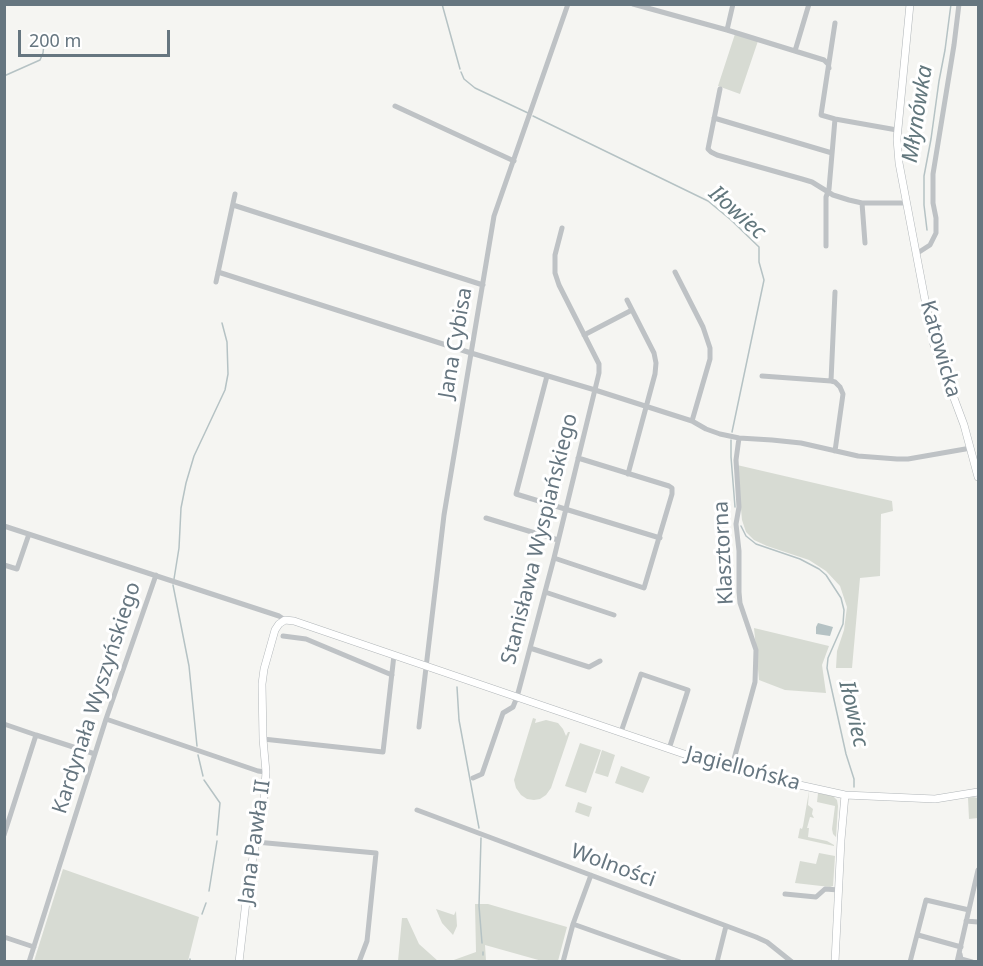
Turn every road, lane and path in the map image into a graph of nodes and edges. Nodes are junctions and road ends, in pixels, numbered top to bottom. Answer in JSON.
{"nodes":[{"id":1,"x":568,"y":4,"type":"edge"},
{"id":2,"x":633,"y":4,"type":"edge"},
{"id":3,"x":733,"y":4,"type":"edge"},
{"id":4,"x":808,"y":4,"type":"edge"},
{"id":5,"x":910,"y":4,"type":"edge"},
{"id":6,"x":959,"y":4,"type":"edge"},
{"id":7,"x":655,"y":8,"type":"edge"},
{"id":8,"x":835,"y":23,"type":"dead end"},
{"id":9,"x":727,"y":30,"type":"junction"},
{"id":10,"x":795,"y":51,"type":"junction"},
{"id":11,"x":829,"y":68,"type":"junction"},
{"id":12,"x":720,"y":89,"type":"dead end"},
{"id":13,"x":395,"y":106,"type":"dead end"},
{"id":14,"x":714,"y":118,"type":"junction"},
{"id":15,"x":835,"y":120,"type":"junction"},
{"id":16,"x":897,"y":130,"type":"junction"},
{"id":17,"x":832,"y":153,"type":"junction"},
{"id":18,"x":514,"y":161,"type":"junction"},
{"id":19,"x":828,"y":192,"type":"junction"},
{"id":20,"x":235,"y":194,"type":"dead end"},
{"id":21,"x":862,"y":203,"type":"junction"},
{"id":22,"x":906,"y":203,"type":"junction"},
{"id":23,"x":233,"y":205,"type":"junction"},
{"id":24,"x":562,"y":228,"type":"dead end"},
{"id":25,"x":866,"y":243,"type":"dead end"},
{"id":26,"x":826,"y":246,"type":"dead end"},
{"id":27,"x":916,"y":254,"type":"junction"},
{"id":28,"x":218,"y":272,"type":"junction"},
{"id":29,"x":675,"y":272,"type":"dead end"},
{"id":30,"x":216,"y":282,"type":"dead end"},
{"id":31,"x":483,"y":285,"type":"junction"},
{"id":32,"x":835,"y":292,"type":"dead end"},
{"id":33,"x":627,"y":300,"type":"dead end"},
{"id":34,"x":632,"y":310,"type":"junction"},
{"id":35,"x":584,"y":334,"type":"junction"},
{"id":36,"x":471,"y":353,"type":"junction"},
{"id":37,"x":547,"y":376,"type":"junction"},
{"id":38,"x":762,"y":376,"type":"dead end"},
{"id":39,"x":831,"y":381,"type":"junction"},
{"id":40,"x":595,"y":390,"type":"junction"},
{"id":41,"x":645,"y":406,"type":"junction"},
{"id":42,"x":692,"y":422,"type":"junction"},
{"id":43,"x":739,"y":438,"type":"junction"},
{"id":44,"x":971,"y":448,"type":"junction"},
{"id":45,"x":835,"y":451,"type":"junction"},
{"id":46,"x":578,"y":458,"type":"junction"},
{"id":47,"x":628,"y":474,"type":"junction"},
{"id":48,"x":978,"y":477,"type":"edge"},
{"id":49,"x":565,"y":509,"type":"junction"},
{"id":50,"x":486,"y":518,"type":"dead end"},
{"id":51,"x":4,"y":526,"type":"edge"},
{"id":52,"x":29,"y":534,"type":"junction"},
{"id":53,"x":660,"y":538,"type":"junction"},
{"id":54,"x":558,"y":540,"type":"junction"},
{"id":55,"x":554,"y":558,"type":"junction"},
{"id":56,"x":4,"y":565,"type":"edge"},
{"id":57,"x":156,"y":575,"type":"junction"},
{"id":58,"x":545,"y":592,"type":"junction"},
{"id":59,"x":614,"y":615,"type":"dead end"},
{"id":60,"x":285,"y":620,"type":"junction"},
{"id":61,"x":283,"y":636,"type":"dead end"},
{"id":62,"x":530,"y":648,"type":"junction"},
{"id":63,"x":394,"y":655,"type":"junction"},
{"id":64,"x":600,"y":661,"type":"dead end"},
{"id":65,"x":426,"y":666,"type":"junction"},
{"id":66,"x":392,"y":675,"type":"junction"},
{"id":67,"x":517,"y":697,"type":"junction"},
{"id":68,"x":106,"y":718,"type":"junction"},
{"id":69,"x":4,"y":724,"type":"edge"},
{"id":70,"x":419,"y":727,"type":"dead end"},
{"id":71,"x":621,"y":732,"type":"junction"},
{"id":72,"x":36,"y":735,"type":"junction"},
{"id":73,"x":263,"y":739,"type":"junction"},
{"id":74,"x":669,"y":749,"type":"junction"},
{"id":75,"x":95,"y":753,"type":"junction"},
{"id":76,"x":731,"y":770,"type":"junction"},
{"id":77,"x":266,"y":772,"type":"junction"},
{"id":78,"x":473,"y":778,"type":"dead end"},
{"id":79,"x":978,"y":792,"type":"edge"},
{"id":80,"x":845,"y":795,"type":"junction"},
{"id":81,"x":417,"y":810,"type":"dead end"},
{"id":82,"x":4,"y":835,"type":"edge"},
{"id":83,"x":256,"y":842,"type":"junction"},
{"id":84,"x":978,"y":871,"type":"edge"},
{"id":85,"x":591,"y":875,"type":"junction"},
{"id":86,"x":839,"y":890,"type":"junction"},
{"id":87,"x":785,"y":894,"type":"dead end"},
{"id":88,"x":969,"y":910,"type":"junction"},
{"id":89,"x":966,"y":921,"type":"junction"},
{"id":90,"x":978,"y":922,"type":"edge"},
{"id":91,"x":573,"y":924,"type":"junction"},
{"id":92,"x":726,"y":926,"type":"junction"},
{"id":93,"x":918,"y":935,"type":"junction"},
{"id":94,"x":4,"y":937,"type":"edge"},
{"id":95,"x":34,"y":947,"type":"junction"},
{"id":96,"x":960,"y":950,"type":"junction"},
{"id":97,"x":29,"y":962,"type":"edge"},
{"id":98,"x":239,"y":962,"type":"edge"},
{"id":99,"x":359,"y":962,"type":"edge"},
{"id":100,"x":563,"y":962,"type":"edge"},
{"id":101,"x":680,"y":962,"type":"edge"},
{"id":102,"x":717,"y":962,"type":"edge"},
{"id":103,"x":792,"y":962,"type":"edge"},
{"id":104,"x":835,"y":962,"type":"edge"},
{"id":105,"x":909,"y":962,"type":"edge"},
{"id":106,"x":957,"y":962,"type":"edge"},
{"id":107,"x":972,"y":962,"type":"edge"}],
"edges":[{"from":1,"to":18,"type":"street","name":"Jana Cybisa"},
{"from":2,"to":7,"type":"street"},
{"from":3,"to":9,"type":"street"},
{"from":4,"to":10,"type":"street"},
{"from":5,"to":16,"type":"street","name":"Katowicka"},
{"from":6,"to":27,"type":"street"},
{"from":7,"to":9,"type":"street"},
{"from":8,"to":11,"type":"street"},
{"from":9,"to":10,"type":"street"},
{"from":10,"to":11,"type":"street"},
{"from":11,"to":15,"type":"street"},
{"from":12,"to":14,"type":"street"},
{"from":13,"to":18,"type":"street"},
{"from":14,"to":17,"type":"street"},
{"from":14,"to":19,"type":"street"},
{"from":15,"to":16,"type":"street"},
{"from":15,"to":17,"type":"street"},
{"from":16,"to":22,"type":"street","name":"Katowicka"},
{"from":17,"to":19,"type":"street"},
{"from":18,"to":31,"type":"street","name":"Jana Cybisa"},
{"from":19,"to":21,"type":"street"},
{"from":19,"to":26,"type":"street"},
{"from":20,"to":23,"type":"street"},
{"from":21,"to":22,"type":"street"},
{"from":21,"to":25,"type":"street"},
{"from":22,"to":27,"type":"street","name":"Katowicka"},
{"from":23,"to":28,"type":"street"},
{"from":23,"to":31,"type":"street"},
{"from":24,"to":35,"type":"street","name":"Stanisława Wyspiańskiego"},
{"from":27,"to":44,"type":"street","name":"Katowicka"},
{"from":28,"to":30,"type":"street"},
{"from":28,"to":36,"type":"street"},
{"from":29,"to":42,"type":"street"},
{"from":31,"to":36,"type":"street","name":"Jana Cybisa"},
{"from":32,"to":39,"type":"street"},
{"from":33,"to":34,"type":"street"},
{"from":34,"to":35,"type":"street"},
{"from":34,"to":41,"type":"street"},
{"from":35,"to":40,"type":"street","name":"Stanisława Wyspiańskiego"},
{"from":36,"to":37,"type":"street"},
{"from":36,"to":65,"type":"street","name":"Jana Cybisa"},
{"from":37,"to":40,"type":"street"},
{"from":37,"to":49,"type":"street"},
{"from":38,"to":39,"type":"street"},
{"from":39,"to":45,"type":"street"},
{"from":40,"to":41,"type":"street"},
{"from":40,"to":46,"type":"street","name":"Stanisława Wyspiańskiego"},
{"from":41,"to":42,"type":"street"},
{"from":41,"to":47,"type":"street"},
{"from":42,"to":43,"type":"street"},
{"from":43,"to":45,"type":"street"},
{"from":43,"to":76,"type":"street","name":"Klasztorna"},
{"from":44,"to":45,"type":"street"},
{"from":44,"to":48,"type":"street","name":"Katowicka"},
{"from":46,"to":47,"type":"street"},
{"from":46,"to":49,"type":"street","name":"Stanisława Wyspiańskiego"},
{"from":47,"to":53,"type":"street"},
{"from":49,"to":53,"type":"street"},
{"from":49,"to":54,"type":"street","name":"Stanisława Wyspiańskiego"},
{"from":50,"to":54,"type":"street"},
{"from":51,"to":52,"type":"street"},
{"from":52,"to":56,"type":"street"},
{"from":52,"to":57,"type":"street"},
{"from":53,"to":55,"type":"street"},
{"from":54,"to":55,"type":"street","name":"Stanisława Wyspiańskiego"},
{"from":55,"to":58,"type":"street","name":"Stanisława Wyspiańskiego"},
{"from":57,"to":60,"type":"street","name":"Kardynała Wyszyńskiego"},
{"from":57,"to":68,"type":"street","name":"Kardynała Wyszyńskiego"},
{"from":58,"to":59,"type":"street"},
{"from":58,"to":62,"type":"street","name":"Stanisława Wyspiańskiego"},
{"from":60,"to":63,"type":"street","name":"Jagiellońska"},
{"from":60,"to":73,"type":"street","name":"Jana Pawła II"},
{"from":61,"to":66,"type":"street"},
{"from":62,"to":64,"type":"street"},
{"from":62,"to":67,"type":"street","name":"Stanisława Wyspiańskiego"},
{"from":63,"to":65,"type":"street","name":"Jagiellońska"},
{"from":63,"to":66,"type":"street"},
{"from":65,"to":67,"type":"street","name":"Jagiellońska"},
{"from":65,"to":70,"type":"street","name":"Jana Cybisa"},
{"from":66,"to":73,"type":"street"},
{"from":67,"to":71,"type":"street","name":"Jagiellońska"},
{"from":67,"to":78,"type":"street"},
{"from":68,"to":75,"type":"street","name":"Kardynała Wyszyńskiego"},
{"from":68,"to":77,"type":"street"},
{"from":69,"to":72,"type":"street"},
{"from":71,"to":74,"type":"street","name":"Jagiellońska"},
{"from":71,"to":74,"type":"street"},
{"from":72,"to":75,"type":"street"},
{"from":72,"to":82,"type":"street"},
{"from":73,"to":77,"type":"street","name":"Jana Pawła II"},
{"from":74,"to":76,"type":"street","name":"Jagiellońska"},
{"from":75,"to":95,"type":"street","name":"Kardynała Wyszyńskiego"},
{"from":76,"to":80,"type":"street","name":"Jagiellońska"},
{"from":77,"to":83,"type":"street","name":"Jana Pawła II"},
{"from":79,"to":80,"type":"street","name":"Jagiellońska"},
{"from":80,"to":86,"type":"street"},
{"from":81,"to":85,"type":"street","name":"Wolności"},
{"from":83,"to":98,"type":"street","name":"Jana Pawła II"},
{"from":83,"to":99,"type":"street"},
{"from":84,"to":88,"type":"street"},
{"from":85,"to":91,"type":"street"},
{"from":85,"to":92,"type":"street","name":"Wolności"},
{"from":86,"to":87,"type":"street"},
{"from":86,"to":104,"type":"street"},
{"from":88,"to":89,"type":"street"},
{"from":88,"to":93,"type":"street"},
{"from":89,"to":90,"type":"street"},
{"from":89,"to":96,"type":"street"},
{"from":91,"to":100,"type":"street"},
{"from":91,"to":101,"type":"street"},
{"from":92,"to":102,"type":"street"},
{"from":92,"to":103,"type":"street","name":"Wolności"},
{"from":93,"to":96,"type":"street"},
{"from":93,"to":105,"type":"street"},
{"from":94,"to":95,"type":"street"},
{"from":95,"to":97,"type":"street","name":"Kardynała Wyszyńskiego"},
{"from":96,"to":106,"type":"street"},
{"from":96,"to":107,"type":"street"}]}
